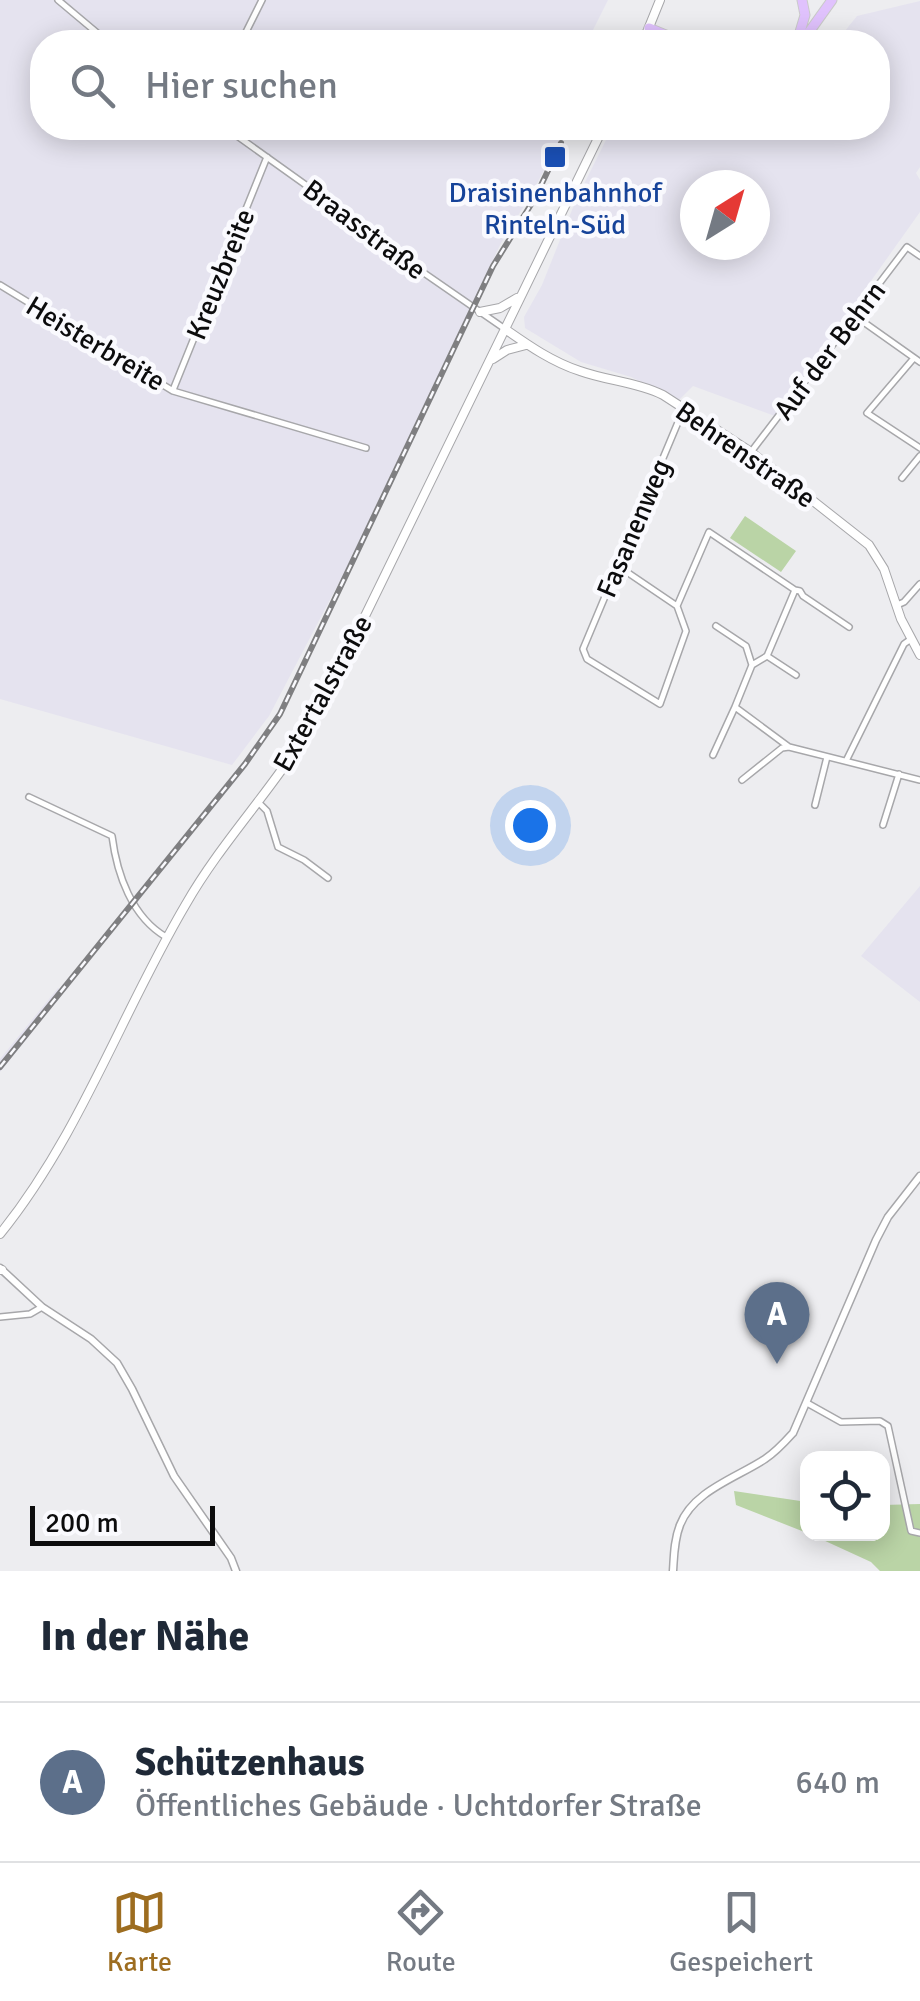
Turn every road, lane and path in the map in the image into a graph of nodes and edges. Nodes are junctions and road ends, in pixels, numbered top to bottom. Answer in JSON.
{"nodes":[{"id":1,"x":58,"y":0,"type":"edge"},
{"id":2,"x":262,"y":0,"type":"edge"},
{"id":3,"x":660,"y":0,"type":"edge"},
{"id":4,"x":802,"y":0,"type":"edge"},
{"id":5,"x":832,"y":0,"type":"edge"},
{"id":6,"x":649,"y":28,"type":"joint"},
{"id":7,"x":94,"y":30,"type":"edge"},
{"id":8,"x":247,"y":30,"type":"edge"},
{"id":9,"x":654,"y":30,"type":"edge"},
{"id":10,"x":802,"y":30,"type":"edge"},
{"id":11,"x":808,"y":30,"type":"edge"},
{"id":12,"x":243,"y":140,"type":"edge"},
{"id":13,"x":597,"y":140,"type":"edge"},
{"id":14,"x":267,"y":157,"type":"junction"},
{"id":15,"x":920,"y":256,"type":"edge"},
{"id":16,"x":0,"y":286,"type":"edge"},
{"id":17,"x":520,"y":296,"type":"junction"},
{"id":18,"x":480,"y":312,"type":"junction"},
{"id":19,"x":854,"y":316,"type":"junction"},
{"id":20,"x":504,"y":328,"type":"junction"},
{"id":21,"x":528,"y":345,"type":"junction"},
{"id":22,"x":917,"y":360,"type":"edge"},
{"id":23,"x":490,"y":361,"type":"junction"},
{"id":24,"x":172,"y":391,"type":"junction"},
{"id":25,"x":684,"y":408,"type":"junction"},
{"id":26,"x":366,"y":448,"type":"dead end"},
{"id":27,"x":920,"y":448,"type":"edge"},
{"id":28,"x":751,"y":452,"type":"junction"},
{"id":29,"x":920,"y":456,"type":"edge"},
{"id":30,"x":902,"y":478,"type":"dead end"},
{"id":31,"x":618,"y":566,"type":"junction"},
{"id":32,"x":920,"y":584,"type":"edge"},
{"id":33,"x":795,"y":590,"type":"junction"},
{"id":34,"x":896,"y":605,"type":"junction"},
{"id":35,"x":677,"y":606,"type":"junction"},
{"id":36,"x":716,"y":626,"type":"dead end"},
{"id":37,"x":849,"y":627,"type":"dead end"},
{"id":38,"x":911,"y":640,"type":"junction"},
{"id":39,"x":920,"y":655,"type":"edge"},
{"id":40,"x":767,"y":656,"type":"junction"},
{"id":41,"x":752,"y":666,"type":"junction"},
{"id":42,"x":796,"y":674,"type":"dead end"},
{"id":43,"x":735,"y":706,"type":"junction"},
{"id":44,"x":790,"y":747,"type":"junction"},
{"id":45,"x":713,"y":755,"type":"dead end"},
{"id":46,"x":827,"y":757,"type":"junction"},
{"id":47,"x":846,"y":761,"type":"junction"},
{"id":48,"x":899,"y":774,"type":"junction"},
{"id":49,"x":742,"y":780,"type":"dead end"},
{"id":50,"x":920,"y":780,"type":"edge"},
{"id":51,"x":28,"y":798,"type":"dead end"},
{"id":52,"x":258,"y":802,"type":"junction"},
{"id":53,"x":814,"y":805,"type":"dead end"},
{"id":54,"x":883,"y":825,"type":"dead end"},
{"id":55,"x":328,"y":878,"type":"dead end"},
{"id":56,"x":167,"y":938,"type":"junction"},
{"id":57,"x":920,"y":1176,"type":"edge"},
{"id":58,"x":0,"y":1234,"type":"edge"},
{"id":59,"x":1,"y":1269,"type":"edge"},
{"id":60,"x":42,"y":1307,"type":"junction"},
{"id":61,"x":0,"y":1317,"type":"edge"},
{"id":62,"x":807,"y":1403,"type":"junction"},
{"id":63,"x":920,"y":1533,"type":"edge"},
{"id":64,"x":236,"y":1571,"type":"edge"},
{"id":65,"x":673,"y":1571,"type":"edge"}],
"edges":[{"from":1,"to":7,"type":"street"},
{"from":2,"to":8,"type":"street"},
{"from":3,"to":6,"type":"main road"},
{"from":4,"to":10,"type":"main road"},
{"from":5,"to":11,"type":"main road"},
{"from":6,"to":9,"type":"main road"},
{"from":12,"to":14,"type":"street","name":"Braasstraße"},
{"from":13,"to":17,"type":"main road","name":"Extertalstraße"},
{"from":14,"to":18,"type":"street","name":"Braasstraße"},
{"from":14,"to":24,"type":"street","name":"Kreuzbreite"},
{"from":15,"to":19,"type":"street","name":"Auf der Behrn"},
{"from":16,"to":24,"type":"street","name":"Heisterbreite"},
{"from":17,"to":18,"type":"main road"},
{"from":17,"to":20,"type":"main road","name":"Extertalstraße"},
{"from":18,"to":20,"type":"street","name":"Braasstraße"},
{"from":19,"to":22,"type":"street"},
{"from":19,"to":28,"type":"street","name":"Auf der Behrn"},
{"from":20,"to":21,"type":"main road","name":"Behrenstraße"},
{"from":20,"to":23,"type":"main road","name":"Extertalstraße"},
{"from":21,"to":23,"type":"main road"},
{"from":21,"to":25,"type":"main road","name":"Behrenstraße"},
{"from":22,"to":27,"type":"street"},
{"from":23,"to":52,"type":"main road","name":"Extertalstraße"},
{"from":24,"to":26,"type":"street","name":"Heisterbreite"},
{"from":25,"to":28,"type":"main road","name":"Behrenstraße"},
{"from":25,"to":31,"type":"street","name":"Fasanenweg"},
{"from":28,"to":34,"type":"main road","name":"Behrenstraße"},
{"from":29,"to":30,"type":"street"},
{"from":31,"to":35,"type":"street"},
{"from":31,"to":35,"type":"street","name":"Fasanenweg"},
{"from":32,"to":34,"type":"street"},
{"from":33,"to":35,"type":"street"},
{"from":33,"to":37,"type":"street"},
{"from":33,"to":40,"type":"street"},
{"from":34,"to":38,"type":"main road","name":"Behrenstraße"},
{"from":36,"to":41,"type":"street"},
{"from":38,"to":39,"type":"main road","name":"Behrenstraße"},
{"from":38,"to":47,"type":"street"},
{"from":40,"to":41,"type":"street"},
{"from":40,"to":42,"type":"street"},
{"from":41,"to":43,"type":"street"},
{"from":43,"to":44,"type":"street"},
{"from":43,"to":45,"type":"street"},
{"from":44,"to":46,"type":"street"},
{"from":44,"to":49,"type":"street"},
{"from":46,"to":47,"type":"street"},
{"from":46,"to":53,"type":"street"},
{"from":47,"to":48,"type":"street"},
{"from":48,"to":50,"type":"street"},
{"from":48,"to":54,"type":"street"},
{"from":51,"to":56,"type":"street"},
{"from":52,"to":55,"type":"street"},
{"from":52,"to":56,"type":"main road","name":"Extertalstraße"},
{"from":56,"to":58,"type":"main road","name":"Extertalstraße"},
{"from":57,"to":62,"type":"street"},
{"from":59,"to":60,"type":"street"},
{"from":60,"to":61,"type":"street"},
{"from":60,"to":64,"type":"street"},
{"from":62,"to":63,"type":"street"},
{"from":62,"to":65,"type":"street"}]}
